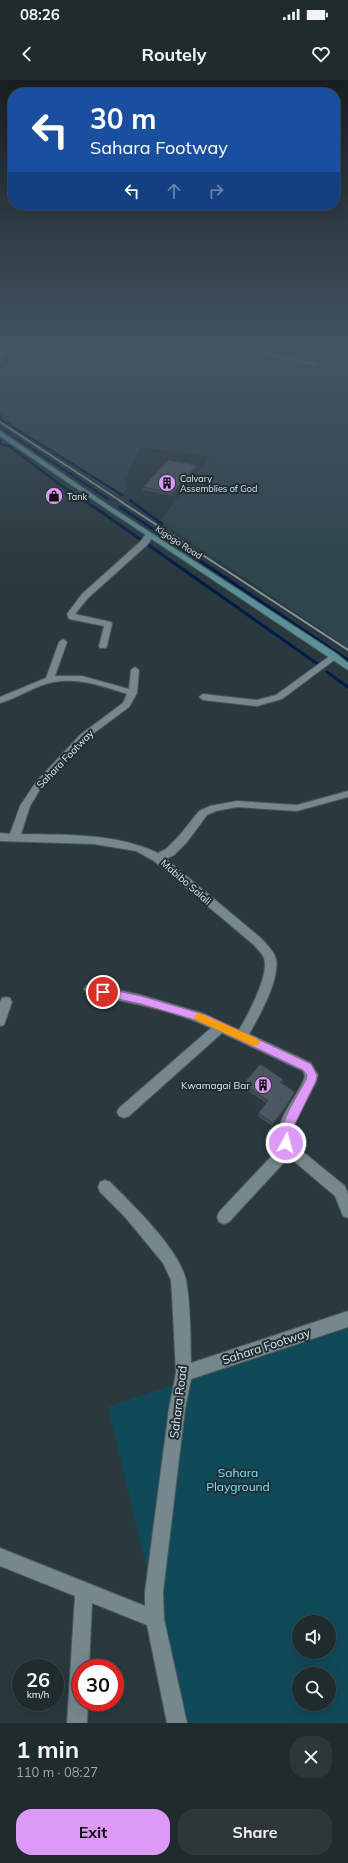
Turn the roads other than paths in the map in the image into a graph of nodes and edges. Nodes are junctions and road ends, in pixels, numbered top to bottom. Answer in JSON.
{"nodes":[{"id":1,"x":0,"y":433,"type":"edge"},
{"id":2,"x":150,"y":535,"type":"junction"},
{"id":3,"x":63,"y":642,"type":"dead end"},
{"id":4,"x":103,"y":646,"type":"dead end"},
{"id":5,"x":334,"y":656,"type":"junction"},
{"id":6,"x":348,"y":668,"type":"edge"},
{"id":7,"x":135,"y":670,"type":"dead end"},
{"id":8,"x":50,"y":679,"type":"junction"},
{"id":9,"x":133,"y":693,"type":"junction"},
{"id":10,"x":203,"y":697,"type":"dead end"},
{"id":11,"x":0,"y":700,"type":"edge"},
{"id":12,"x":348,"y":794,"type":"edge"},
{"id":13,"x":0,"y":837,"type":"edge"},
{"id":14,"x":14,"y":838,"type":"junction"},
{"id":15,"x":158,"y":858,"type":"junction"},
{"id":16,"x":90,"y":989,"type":"dead end"},
{"id":17,"x":6,"y":1002,"type":"dead end"},
{"id":18,"x":0,"y":1021,"type":"edge"},
{"id":19,"x":221,"y":1026,"type":"junction"},
{"id":20,"x":242,"y":1036,"type":"junction"},
{"id":21,"x":124,"y":1112,"type":"dead end"},
{"id":22,"x":289,"y":1147,"type":"junction"},
{"id":23,"x":105,"y":1187,"type":"dead end"},
{"id":24,"x":348,"y":1211,"type":"edge"},
{"id":25,"x":224,"y":1217,"type":"dead end"},
{"id":26,"x":348,"y":1319,"type":"edge"},
{"id":27,"x":184,"y":1373,"type":"junction"},
{"id":28,"x":0,"y":1557,"type":"edge"},
{"id":29,"x":84,"y":1590,"type":"junction"},
{"id":30,"x":155,"y":1619,"type":"junction"},
{"id":31,"x":77,"y":1723,"type":"edge"},
{"id":32,"x":176,"y":1723,"type":"edge"}],
"edges":[{"from":1,"to":2,"type":"main road","name":"Kigogo Road"},
{"from":2,"to":4,"type":"street"},
{"from":2,"to":5,"type":"main road","name":"Kigogo Road"},
{"from":3,"to":8,"type":"street"},
{"from":5,"to":6,"type":"main road","name":"Kigogo Road"},
{"from":5,"to":10,"type":"street"},
{"from":7,"to":9,"type":"street"},
{"from":8,"to":9,"type":"street"},
{"from":8,"to":11,"type":"street"},
{"from":9,"to":14,"type":"street","name":"Sahara Footway"},
{"from":12,"to":15,"type":"street"},
{"from":13,"to":14,"type":"street","name":"Mabibo Salali"},
{"from":14,"to":15,"type":"street","name":"Mabibo Salali"},
{"from":15,"to":20,"type":"street","name":"Mabibo Salali"},
{"from":16,"to":19,"type":"street"},
{"from":17,"to":18,"type":"street"},
{"from":19,"to":20,"type":"street"},
{"from":19,"to":21,"type":"street"},
{"from":20,"to":22,"type":"street"},
{"from":22,"to":24,"type":"street"},
{"from":22,"to":25,"type":"street"},
{"from":23,"to":27,"type":"street","name":"Sahara Road"},
{"from":26,"to":27,"type":"street","name":"Sahara Footway"},
{"from":27,"to":30,"type":"street","name":"Sahara Road"},
{"from":28,"to":29,"type":"street"},
{"from":29,"to":30,"type":"street"},
{"from":29,"to":31,"type":"street"},
{"from":30,"to":32,"type":"street","name":"Sahara Road"}]}
